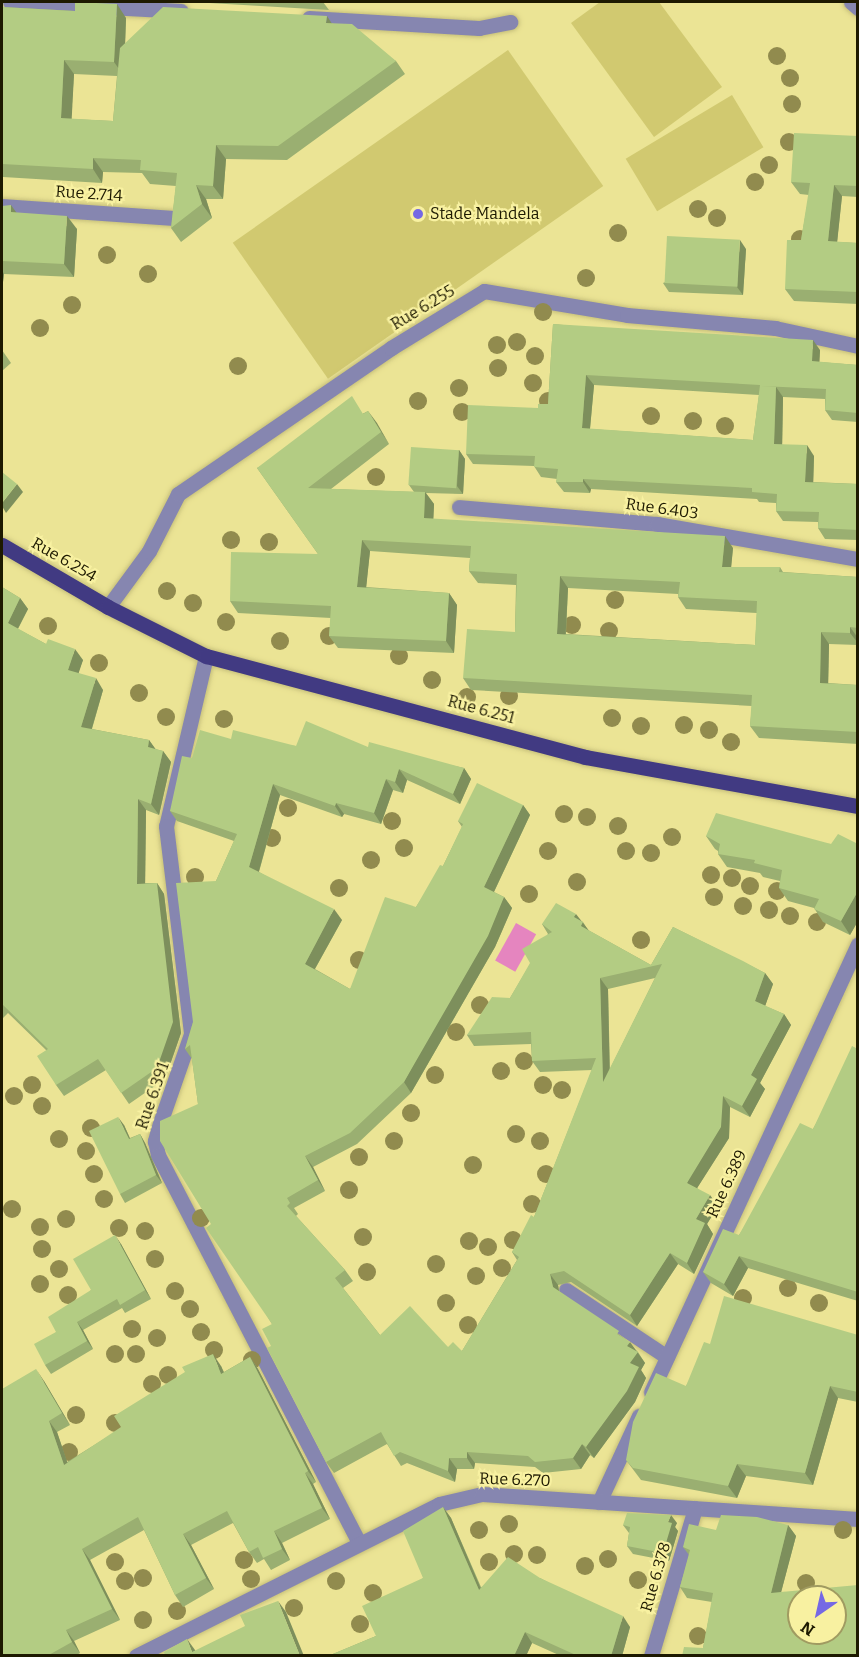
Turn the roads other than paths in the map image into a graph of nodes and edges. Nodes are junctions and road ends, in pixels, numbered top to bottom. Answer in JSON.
{"nodes":[{"id":1,"x":10,"y":2,"type":"edge"},
{"id":2,"x":851,"y":2,"type":"edge"},
{"id":3,"x":858,"y":8,"type":"edge"},
{"id":4,"x":198,"y":12,"type":"edge"},
{"id":5,"x":292,"y":17,"type":"edge"},
{"id":6,"x":510,"y":22,"type":"dead end"},
{"id":7,"x":2,"y":206,"type":"edge"},
{"id":8,"x":174,"y":218,"type":"edge"},
{"id":9,"x":858,"y":346,"type":"edge"},
{"id":10,"x":459,"y":507,"type":"dead end"},
{"id":11,"x":4,"y":551,"type":"edge"},
{"id":12,"x":858,"y":559,"type":"edge"},
{"id":13,"x":108,"y":607,"type":"junction"},
{"id":14,"x":206,"y":656,"type":"junction"},
{"id":15,"x":858,"y":806,"type":"edge"},
{"id":16,"x":858,"y":945,"type":"edge"},
{"id":17,"x":566,"y":1290,"type":"edge"},
{"id":18,"x":667,"y":1357,"type":"junction"},
{"id":19,"x":599,"y":1502,"type":"junction"},
{"id":20,"x":695,"y":1508,"type":"junction"},
{"id":21,"x":858,"y":1519,"type":"edge"},
{"id":22,"x":359,"y":1543,"type":"junction"},
{"id":23,"x":135,"y":1656,"type":"edge"},
{"id":24,"x":651,"y":1656,"type":"edge"}],
"edges":[{"from":1,"to":4,"type":"street"},
{"from":2,"to":3,"type":"street"},
{"from":5,"to":6,"type":"street"},
{"from":7,"to":8,"type":"street","name":"Rue 2.714"},
{"from":9,"to":13,"type":"street","name":"Rue 6.255"},
{"from":10,"to":12,"type":"street","name":"Rue 6.403"},
{"from":11,"to":13,"type":"main road","name":"Rue 6.254"},
{"from":13,"to":14,"type":"main road","name":"Rue 6.251"},
{"from":14,"to":15,"type":"main road","name":"Rue 6.251"},
{"from":14,"to":22,"type":"street","name":"Rue 6.391"},
{"from":16,"to":18,"type":"street","name":"Rue 6.389"},
{"from":17,"to":18,"type":"street"},
{"from":18,"to":19,"type":"street","name":"Rue 6.389"},
{"from":19,"to":20,"type":"street","name":"Rue 6.270"},
{"from":19,"to":22,"type":"street","name":"Rue 6.270"},
{"from":20,"to":21,"type":"street","name":"Rue 6.270"},
{"from":20,"to":24,"type":"street","name":"Rue 6.378"},
{"from":22,"to":23,"type":"street","name":"Rue 6.270"}]}
